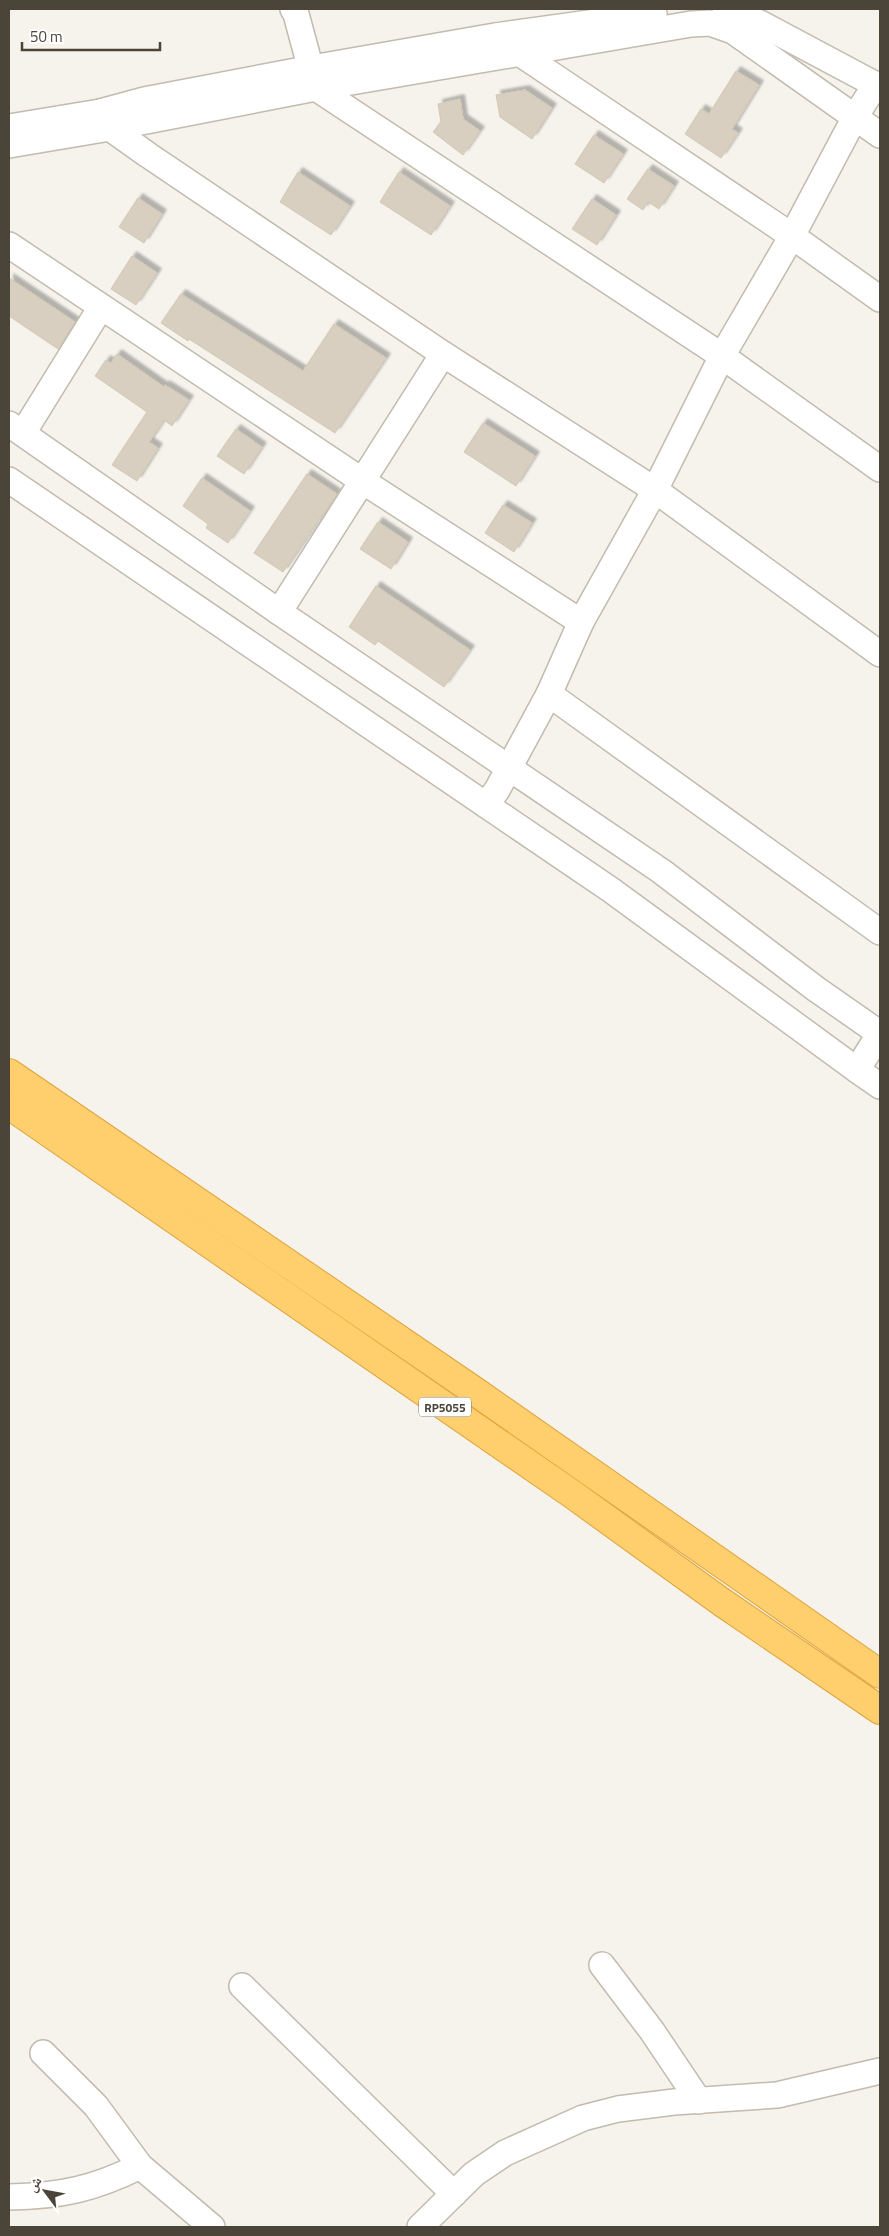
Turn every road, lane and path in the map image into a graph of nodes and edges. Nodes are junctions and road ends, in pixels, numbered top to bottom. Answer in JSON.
{"nodes":[{"id":1,"x":293,"y":9,"type":"edge"},
{"id":2,"x":688,"y":9,"type":"edge"},
{"id":3,"x":725,"y":9,"type":"edge"},
{"id":4,"x":495,"y":36,"type":"junction"},
{"id":5,"x":521,"y":54,"type":"junction"},
{"id":6,"x":314,"y":78,"type":"junction"},
{"id":7,"x":878,"y":86,"type":"edge"},
{"id":8,"x":855,"y":117,"type":"junction"},
{"id":9,"x":105,"y":120,"type":"junction"},
{"id":10,"x":9,"y":127,"type":"edge"},
{"id":11,"x":880,"y":135,"type":"edge"},
{"id":12,"x":9,"y":145,"type":"edge"},
{"id":13,"x":792,"y":236,"type":"junction"},
{"id":14,"x":9,"y":244,"type":"edge"},
{"id":15,"x":880,"y":299,"type":"edge"},
{"id":16,"x":101,"y":307,"type":"junction"},
{"id":17,"x":443,"y":354,"type":"junction"},
{"id":18,"x":722,"y":356,"type":"junction"},
{"id":19,"x":16,"y":428,"type":"edge"},
{"id":20,"x":880,"y":469,"type":"edge"},
{"id":21,"x":9,"y":480,"type":"edge"},
{"id":22,"x":364,"y":482,"type":"junction"},
{"id":23,"x":655,"y":490,"type":"junction"},
{"id":24,"x":279,"y":612,"type":"junction"},
{"id":25,"x":581,"y":622,"type":"junction"},
{"id":26,"x":880,"y":654,"type":"edge"},
{"id":27,"x":549,"y":694,"type":"junction"},
{"id":28,"x":509,"y":766,"type":"junction"},
{"id":29,"x":486,"y":805,"type":"junction"},
{"id":30,"x":880,"y":932,"type":"edge"},
{"id":31,"x":880,"y":1032,"type":"edge"},
{"id":32,"x":857,"y":1070,"type":"junction"},
{"id":33,"x":9,"y":1073,"type":"edge"},
{"id":34,"x":880,"y":1086,"type":"edge"},
{"id":35,"x":9,"y":1106,"type":"edge"},
{"id":36,"x":880,"y":1674,"type":"edge"},
{"id":37,"x":880,"y":1710,"type":"edge"},
{"id":38,"x":602,"y":1966,"type":"dead end"},
{"id":39,"x":242,"y":1986,"type":"dead end"},
{"id":40,"x":43,"y":2053,"type":"dead end"},
{"id":41,"x":880,"y":2071,"type":"edge"},
{"id":42,"x":699,"y":2101,"type":"junction"},
{"id":43,"x":140,"y":2166,"type":"junction"},
{"id":44,"x":454,"y":2194,"type":"junction"},
{"id":45,"x":9,"y":2197,"type":"edge"},
{"id":46,"x":212,"y":2227,"type":"edge"},
{"id":47,"x":420,"y":2227,"type":"edge"}],
"edges":[{"from":1,"to":6,"type":"street"},
{"from":2,"to":4,"type":"street"},
{"from":3,"to":7,"type":"street"},
{"from":4,"to":5,"type":"street"},
{"from":4,"to":6,"type":"street"},
{"from":5,"to":6,"type":"street"},
{"from":5,"to":8,"type":"street"},
{"from":5,"to":13,"type":"street"},
{"from":6,"to":9,"type":"street"},
{"from":6,"to":18,"type":"street"},
{"from":7,"to":8,"type":"street"},
{"from":8,"to":11,"type":"street"},
{"from":8,"to":13,"type":"street"},
{"from":9,"to":10,"type":"street"},
{"from":9,"to":12,"type":"street"},
{"from":9,"to":17,"type":"street"},
{"from":13,"to":15,"type":"street"},
{"from":13,"to":18,"type":"street"},
{"from":14,"to":16,"type":"street"},
{"from":16,"to":19,"type":"street"},
{"from":16,"to":22,"type":"street"},
{"from":17,"to":22,"type":"street"},
{"from":17,"to":23,"type":"street"},
{"from":18,"to":20,"type":"street"},
{"from":18,"to":23,"type":"street"},
{"from":19,"to":24,"type":"street"},
{"from":21,"to":29,"type":"street"},
{"from":22,"to":24,"type":"street"},
{"from":22,"to":25,"type":"street"},
{"from":23,"to":25,"type":"street"},
{"from":23,"to":26,"type":"street"},
{"from":24,"to":28,"type":"street"},
{"from":25,"to":27,"type":"street"},
{"from":27,"to":28,"type":"street"},
{"from":27,"to":30,"type":"street"},
{"from":28,"to":29,"type":"street"},
{"from":28,"to":31,"type":"street"},
{"from":29,"to":32,"type":"street"},
{"from":31,"to":32,"type":"street"},
{"from":32,"to":34,"type":"street"},
{"from":33,"to":36,"type":"highway","number":"RP5055"},
{"from":35,"to":37,"type":"highway","number":"RP5055"},
{"from":38,"to":42,"type":"street"},
{"from":39,"to":44,"type":"street"},
{"from":40,"to":43,"type":"street"},
{"from":41,"to":42,"type":"street"},
{"from":42,"to":44,"type":"street"},
{"from":43,"to":45,"type":"street"},
{"from":43,"to":46,"type":"street"},
{"from":44,"to":47,"type":"street"}]}
